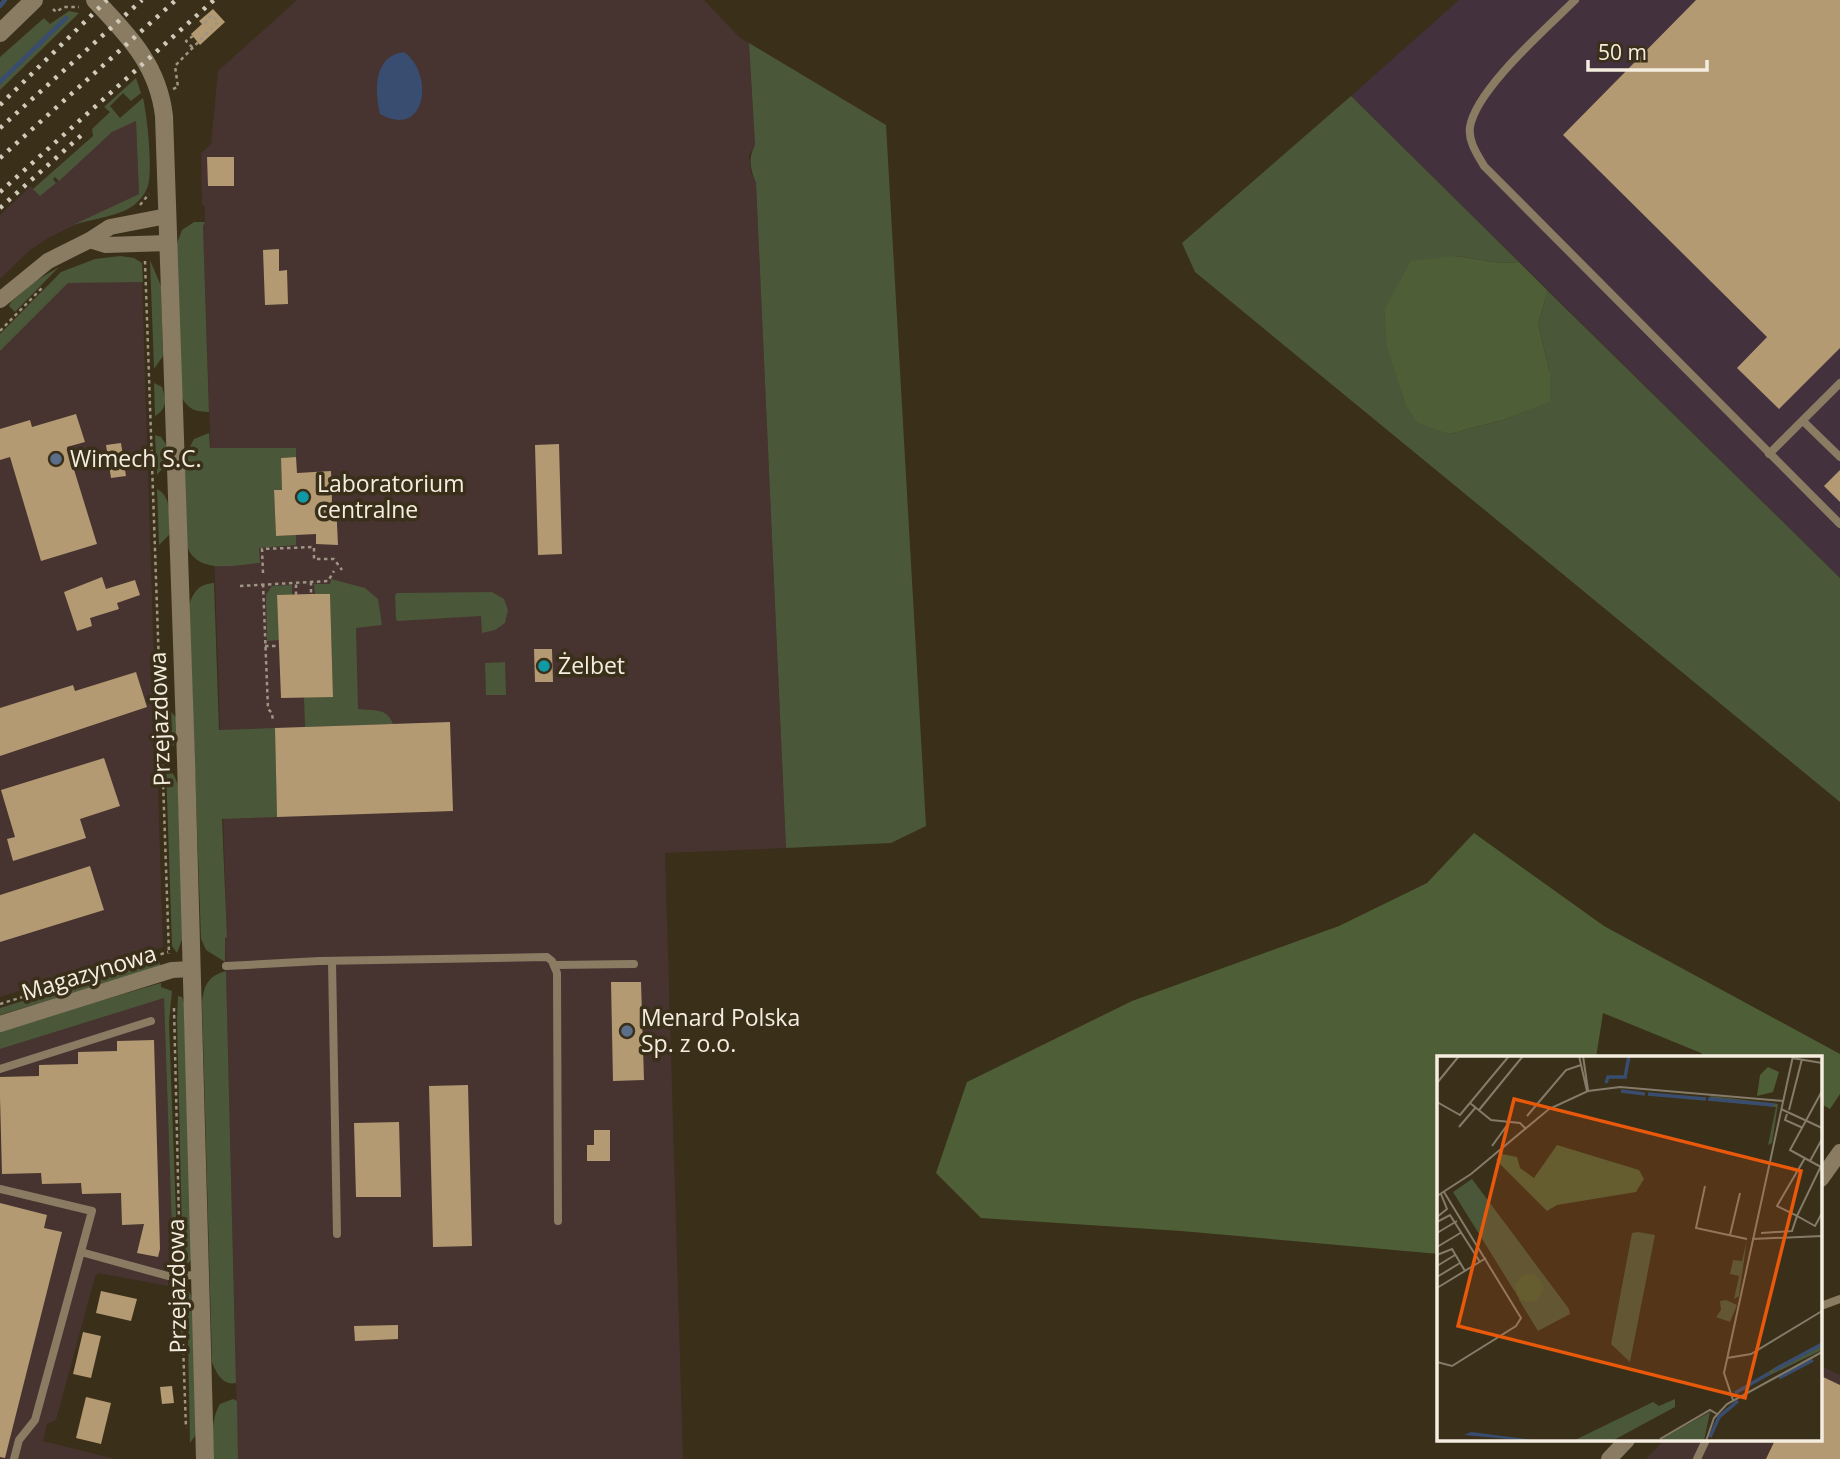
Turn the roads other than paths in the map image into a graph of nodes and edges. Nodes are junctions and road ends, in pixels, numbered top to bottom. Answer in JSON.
{"nodes":[{"id":1,"x":34,"y":0,"type":"edge"},
{"id":2,"x":95,"y":0,"type":"edge"},
{"id":3,"x":1576,"y":0,"type":"edge"},
{"id":4,"x":0,"y":33,"type":"edge"},
{"id":5,"x":167,"y":216,"type":"junction"},
{"id":6,"x":90,"y":240,"type":"junction"},
{"id":7,"x":168,"y":243,"type":"junction"},
{"id":8,"x":0,"y":300,"type":"edge"},
{"id":9,"x":1840,"y":383,"type":"edge"},
{"id":10,"x":1803,"y":421,"type":"junction"},
{"id":11,"x":1769,"y":454,"type":"junction"},
{"id":12,"x":1840,"y":457,"type":"edge"},
{"id":13,"x":1840,"y":524,"type":"edge"},
{"id":14,"x":332,"y":961,"type":"junction"},
{"id":15,"x":634,"y":964,"type":"dead end"},
{"id":16,"x":554,"y":965,"type":"junction"},
{"id":17,"x":226,"y":966,"type":"dead end"},
{"id":18,"x":192,"y":969,"type":"junction"},
{"id":19,"x":151,"y":1021,"type":"dead end"},
{"id":20,"x":0,"y":1024,"type":"edge"},
{"id":21,"x":0,"y":1069,"type":"edge"},
{"id":22,"x":1840,"y":1152,"type":"edge"},
{"id":23,"x":1822,"y":1178,"type":"edge"},
{"id":24,"x":0,"y":1189,"type":"edge"},
{"id":25,"x":558,"y":1221,"type":"dead end"},
{"id":26,"x":337,"y":1234,"type":"dead end"},
{"id":27,"x":81,"y":1252,"type":"junction"},
{"id":28,"x":201,"y":1275,"type":"junction"},
{"id":29,"x":1840,"y":1299,"type":"edge"},
{"id":30,"x":1822,"y":1306,"type":"edge"},
{"id":31,"x":1625,"y":1442,"type":"edge"},
{"id":32,"x":1705,"y":1442,"type":"edge"},
{"id":33,"x":14,"y":1459,"type":"edge"},
{"id":34,"x":205,"y":1459,"type":"edge"},
{"id":35,"x":1609,"y":1459,"type":"edge"},
{"id":36,"x":1697,"y":1459,"type":"edge"}],
"edges":[{"from":1,"to":4,"type":"street"},
{"from":2,"to":5,"type":"street","name":"Przejazdowa"},
{"from":3,"to":11,"type":"lane"},
{"from":5,"to":6,"type":"street"},
{"from":5,"to":7,"type":"street","name":"Przejazdowa"},
{"from":6,"to":7,"type":"street"},
{"from":6,"to":8,"type":"street"},
{"from":7,"to":18,"type":"street","name":"Przejazdowa"},
{"from":9,"to":10,"type":"lane"},
{"from":10,"to":11,"type":"lane"},
{"from":10,"to":12,"type":"lane"},
{"from":11,"to":13,"type":"lane"},
{"from":14,"to":16,"type":"lane"},
{"from":14,"to":17,"type":"lane"},
{"from":14,"to":26,"type":"lane"},
{"from":15,"to":16,"type":"lane"},
{"from":16,"to":25,"type":"lane"},
{"from":18,"to":20,"type":"street","name":"Magazynowa"},
{"from":18,"to":28,"type":"street","name":"Przejazdowa"},
{"from":19,"to":21,"type":"lane"},
{"from":22,"to":23,"type":"street"},
{"from":24,"to":27,"type":"lane"},
{"from":27,"to":28,"type":"lane"},
{"from":27,"to":33,"type":"lane"},
{"from":28,"to":34,"type":"street","name":"Przejazdowa"},
{"from":29,"to":30,"type":"lane"},
{"from":31,"to":35,"type":"street"},
{"from":32,"to":36,"type":"lane"}]}
